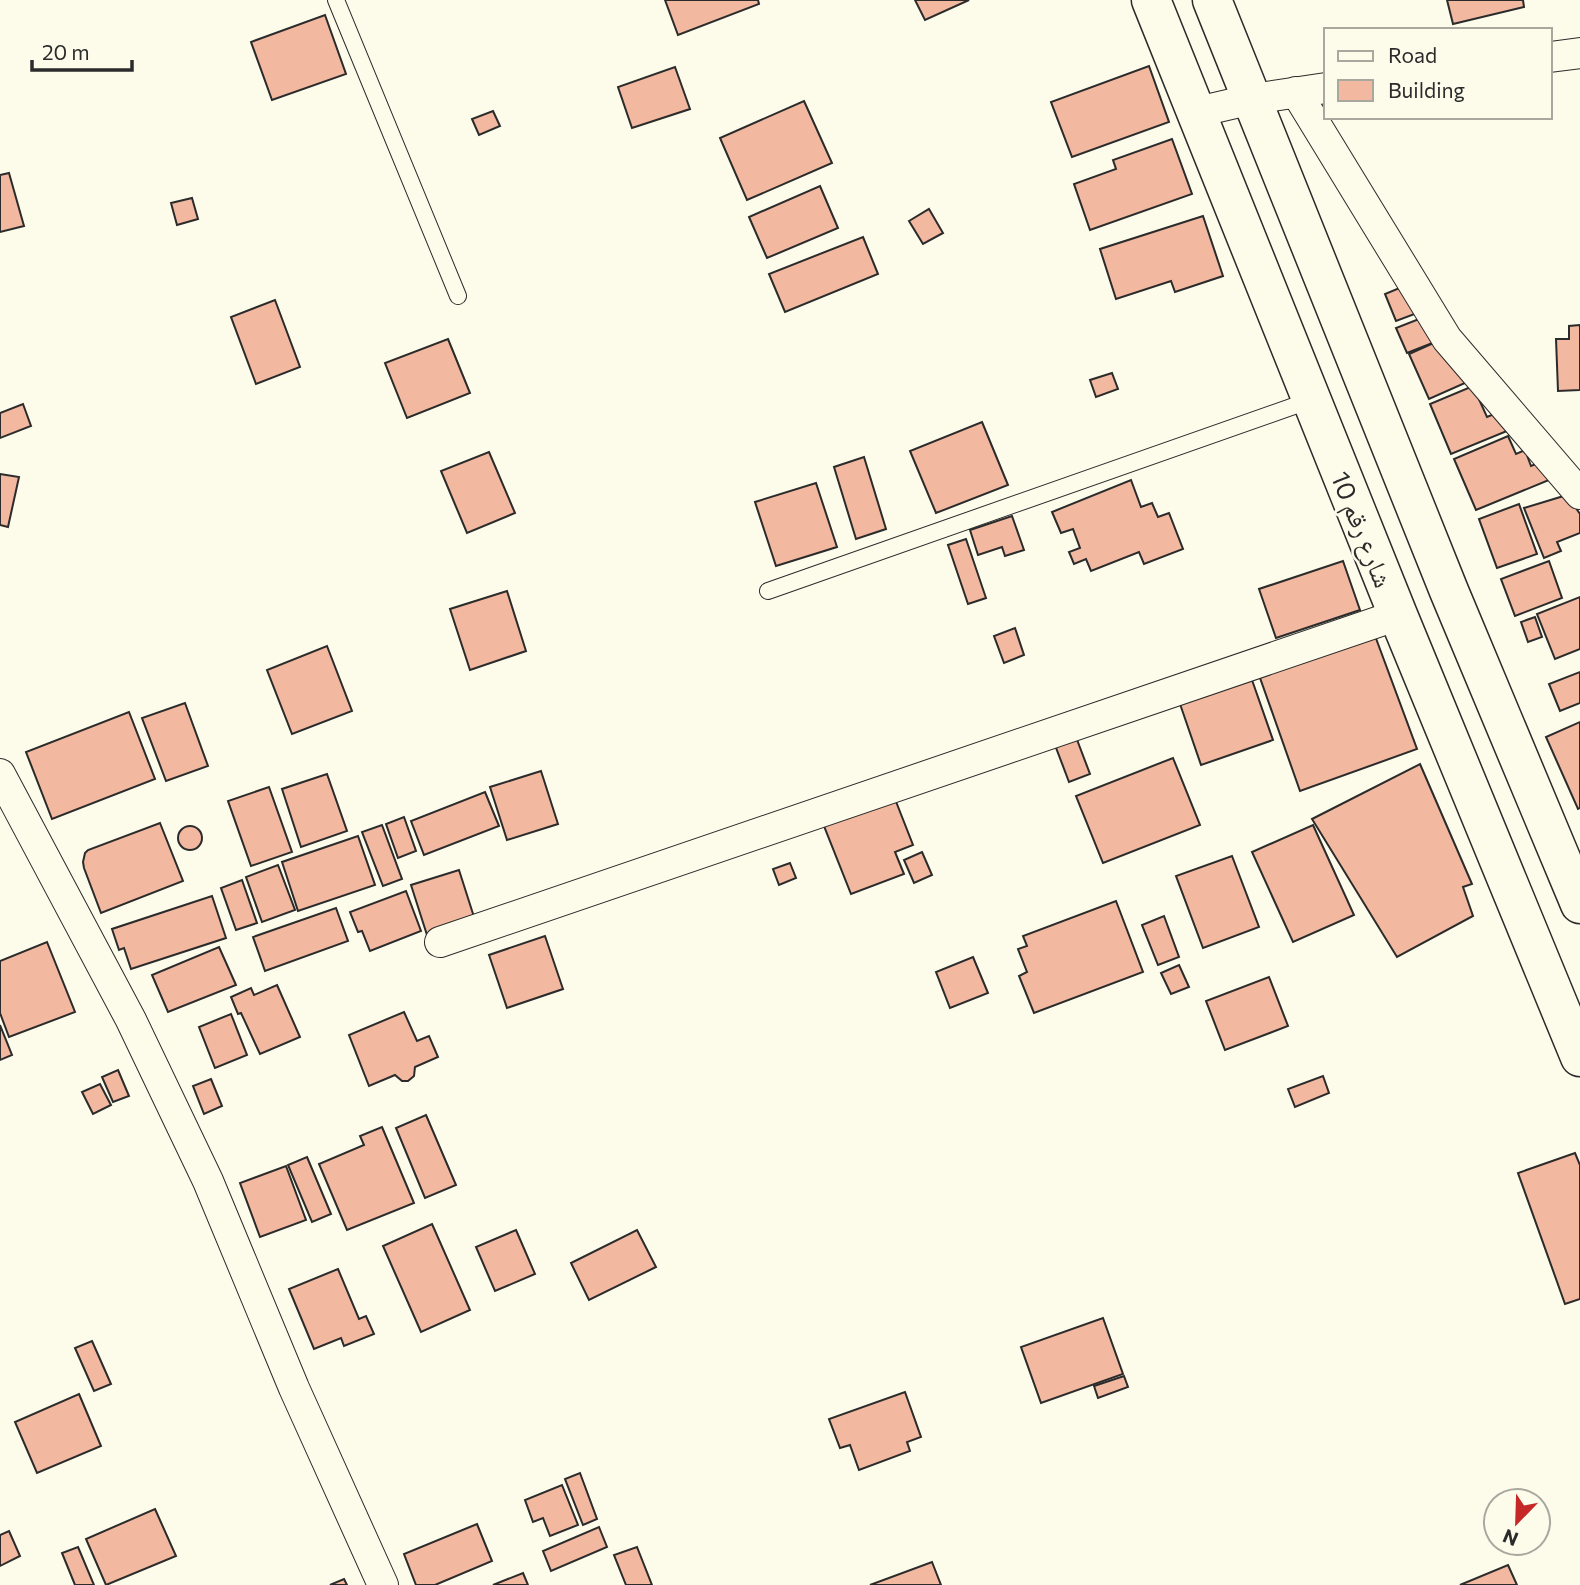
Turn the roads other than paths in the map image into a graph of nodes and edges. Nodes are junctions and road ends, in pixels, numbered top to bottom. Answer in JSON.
{"nodes":[{"id":1,"x":336,"y":0,"type":"edge"},
{"id":2,"x":1151,"y":0,"type":"edge"},
{"id":3,"x":1212,"y":0,"type":"edge"},
{"id":4,"x":1580,"y":53,"type":"edge"},
{"id":5,"x":1552,"y":57,"type":"edge"},
{"id":6,"x":1324,"y":88,"type":"edge"},
{"id":7,"x":1296,"y":92,"type":"junction"},
{"id":8,"x":1253,"y":99,"type":"junction"},
{"id":9,"x":1197,"y":112,"type":"junction"},
{"id":10,"x":458,"y":296,"type":"dead end"},
{"id":11,"x":1311,"y":400,"type":"junction"},
{"id":12,"x":1580,"y":494,"type":"edge"},
{"id":13,"x":768,"y":591,"type":"dead end"},
{"id":14,"x":1398,"y":615,"type":"junction"},
{"id":15,"x":0,"y":774,"type":"edge"},
{"id":16,"x":1580,"y":904,"type":"edge"},
{"id":17,"x":440,"y":942,"type":"dead end"},
{"id":18,"x":1580,"y":1057,"type":"edge"},
{"id":19,"x":383,"y":1585,"type":"edge"}],
"edges":[{"from":1,"to":10,"type":"lane"},
{"from":2,"to":9,"type":"main road","name":"شارع رقم 10"},
{"from":3,"to":8,"type":"main road"},
{"from":4,"to":5,"type":"street"},
{"from":6,"to":7,"type":"street"},
{"from":7,"to":8,"type":"street"},
{"from":7,"to":12,"type":"street"},
{"from":8,"to":9,"type":"street"},
{"from":8,"to":16,"type":"main road"},
{"from":9,"to":11,"type":"main road","name":"شارع رقم 10"},
{"from":11,"to":13,"type":"lane"},
{"from":11,"to":14,"type":"main road","name":"شارع رقم 10"},
{"from":14,"to":17,"type":"street"},
{"from":14,"to":18,"type":"main road","name":"شارع رقم 10"},
{"from":15,"to":19,"type":"street"}]}
